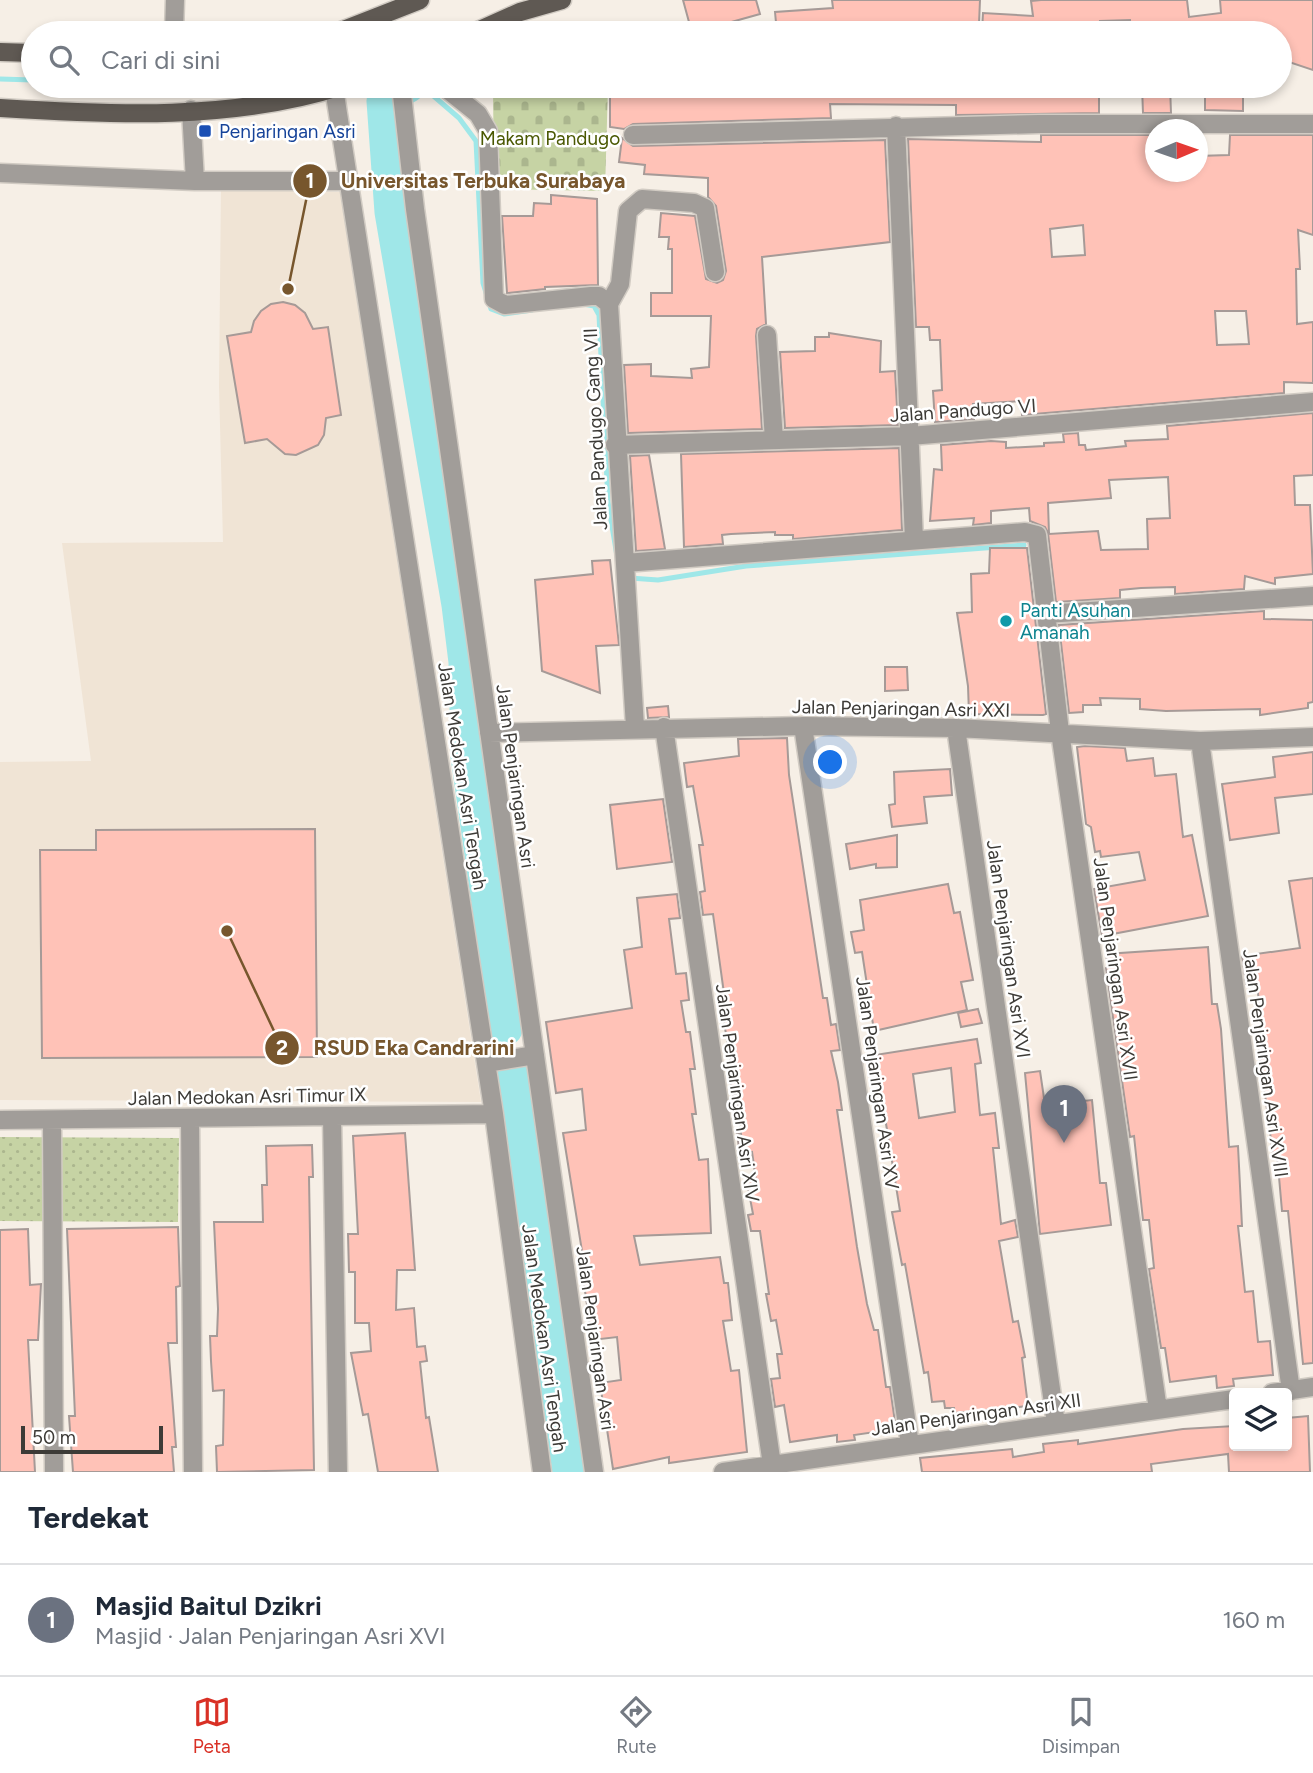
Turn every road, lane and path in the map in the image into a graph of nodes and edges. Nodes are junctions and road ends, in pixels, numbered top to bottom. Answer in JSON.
{"nodes":[{"id":1,"x":175,"y":0,"type":"edge"},
{"id":2,"x":420,"y":0,"type":"edge"},
{"id":3,"x":562,"y":0,"type":"edge"},
{"id":4,"x":174,"y":21,"type":"edge"},
{"id":5,"x":367,"y":21,"type":"edge"},
{"id":6,"x":500,"y":21,"type":"edge"},
{"id":7,"x":0,"y":52,"type":"edge"},
{"id":8,"x":21,"y":53,"type":"edge"},
{"id":9,"x":287,"y":98,"type":"edge"},
{"id":10,"x":339,"y":98,"type":"edge"},
{"id":11,"x":402,"y":98,"type":"edge"},
{"id":12,"x":458,"y":98,"type":"edge"},
{"id":13,"x":0,"y":108,"type":"edge"},
{"id":14,"x":191,"y":110,"type":"junction"},
{"id":15,"x":1313,"y":124,"type":"edge"},
{"id":16,"x":897,"y":126,"type":"junction"},
{"id":17,"x":633,"y":135,"type":"dead end"},
{"id":18,"x":0,"y":173,"type":"edge"},
{"id":19,"x":195,"y":181,"type":"junction"},
{"id":20,"x":349,"y":181,"type":"junction"},
{"id":21,"x":715,"y":272,"type":"dead end"},
{"id":22,"x":609,"y":304,"type":"junction"},
{"id":23,"x":767,"y":335,"type":"dead end"},
{"id":24,"x":1313,"y":401,"type":"edge"},
{"id":25,"x":910,"y":436,"type":"junction"},
{"id":26,"x":774,"y":440,"type":"junction"},
{"id":27,"x":615,"y":446,"type":"junction"},
{"id":28,"x":914,"y":540,"type":"junction"},
{"id":29,"x":625,"y":571,"type":"junction"},
{"id":30,"x":1313,"y":596,"type":"edge"},
{"id":31,"x":1046,"y":614,"type":"junction"},
{"id":32,"x":803,"y":726,"type":"junction"},
{"id":33,"x":635,"y":727,"type":"junction"},
{"id":34,"x":664,"y":727,"type":"junction"},
{"id":35,"x":956,"y":728,"type":"junction"},
{"id":36,"x":1060,"y":732,"type":"junction"},
{"id":37,"x":489,"y":733,"type":"junction"},
{"id":38,"x":1313,"y":737,"type":"edge"},
{"id":39,"x":1200,"y":741,"type":"junction"},
{"id":40,"x":535,"y":1055,"type":"junction"},
{"id":41,"x":486,"y":1063,"type":"junction"},
{"id":42,"x":494,"y":1114,"type":"junction"},
{"id":43,"x":332,"y":1116,"type":"junction"},
{"id":44,"x":190,"y":1118,"type":"junction"},
{"id":45,"x":52,"y":1119,"type":"junction"},
{"id":46,"x":0,"y":1120,"type":"edge"},
{"id":47,"x":1313,"y":1387,"type":"edge"},
{"id":48,"x":1291,"y":1388,"type":"edge"},
{"id":49,"x":1292,"y":1391,"type":"edge"},
{"id":50,"x":1229,"y":1400,"type":"edge"},
{"id":51,"x":1158,"y":1410,"type":"junction"},
{"id":52,"x":338,"y":1412,"type":"junction"},
{"id":53,"x":1056,"y":1424,"type":"junction"},
{"id":54,"x":910,"y":1445,"type":"junction"},
{"id":55,"x":772,"y":1465,"type":"junction"},
{"id":56,"x":54,"y":1472,"type":"edge"},
{"id":57,"x":193,"y":1472,"type":"edge"},
{"id":58,"x":338,"y":1472,"type":"edge"},
{"id":59,"x":347,"y":1472,"type":"edge"},
{"id":60,"x":542,"y":1472,"type":"edge"},
{"id":61,"x":594,"y":1472,"type":"edge"},
{"id":62,"x":728,"y":1472,"type":"edge"}],
"edges":[{"from":1,"to":4,"type":"street"},
{"from":2,"to":5,"type":"main road"},
{"from":3,"to":6,"type":"main road"},
{"from":7,"to":8,"type":"main road"},
{"from":9,"to":14,"type":"main road"},
{"from":10,"to":20,"type":"street","name":"Jalan Medokan Asri Tengah"},
{"from":11,"to":37,"type":"street","name":"Jalan Penjaringan Asri"},
{"from":12,"to":22,"type":"street","name":"Jalan Pandugo Gang VII"},
{"from":13,"to":14,"type":"main road"},
{"from":14,"to":19,"type":"street"},
{"from":15,"to":16,"type":"street"},
{"from":16,"to":17,"type":"street"},
{"from":16,"to":25,"type":"street"},
{"from":18,"to":19,"type":"street"},
{"from":19,"to":20,"type":"street"},
{"from":20,"to":41,"type":"street","name":"Jalan Medokan Asri Tengah"},
{"from":21,"to":22,"type":"street"},
{"from":22,"to":27,"type":"street","name":"Jalan Pandugo Gang VII"},
{"from":23,"to":26,"type":"street"},
{"from":24,"to":25,"type":"street","name":"Jalan Pandugo VI"},
{"from":25,"to":26,"type":"street","name":"Jalan Pandugo VI"},
{"from":25,"to":28,"type":"street"},
{"from":26,"to":27,"type":"street","name":"Jalan Pandugo VI"},
{"from":27,"to":29,"type":"street","name":"Jalan Pandugo Gang VII"},
{"from":28,"to":29,"type":"street"},
{"from":28,"to":31,"type":"street","name":"Jalan Penjaringan Asri XVII"},
{"from":29,"to":33,"type":"street","name":"Jalan Pandugo Gang VII"},
{"from":30,"to":31,"type":"street"},
{"from":31,"to":36,"type":"street","name":"Jalan Penjaringan Asri XVII"},
{"from":32,"to":34,"type":"street","name":"Jalan Penjaringan Asri XXI"},
{"from":32,"to":35,"type":"street","name":"Jalan Penjaringan Asri XXI"},
{"from":32,"to":54,"type":"street","name":"Jalan Penjaringan Asri XV"},
{"from":33,"to":34,"type":"street","name":"Jalan Penjaringan Asri XXI"},
{"from":33,"to":37,"type":"street","name":"Jalan Penjaringan Asri XXI"},
{"from":34,"to":55,"type":"street","name":"Jalan Penjaringan Asri XIV"},
{"from":35,"to":36,"type":"street","name":"Jalan Penjaringan Asri XXI"},
{"from":35,"to":53,"type":"street","name":"Jalan Penjaringan Asri XVI"},
{"from":36,"to":39,"type":"street","name":"Jalan Penjaringan Asri XXI"},
{"from":36,"to":51,"type":"street","name":"Jalan Penjaringan Asri XVII"},
{"from":37,"to":40,"type":"street","name":"Jalan Penjaringan Asri"},
{"from":38,"to":39,"type":"street","name":"Jalan Penjaringan Asri XXI"},
{"from":39,"to":48,"type":"street","name":"Jalan Penjaringan Asri XVIII"},
{"from":40,"to":41,"type":"street"},
{"from":40,"to":61,"type":"street","name":"Jalan Penjaringan Asri"},
{"from":41,"to":42,"type":"street","name":"Jalan Medokan Asri Tengah"},
{"from":42,"to":43,"type":"street","name":"Jalan Medokan Asri Timur IX"},
{"from":42,"to":60,"type":"street","name":"Jalan Medokan Asri Tengah"},
{"from":43,"to":44,"type":"street","name":"Jalan Medokan Asri Timur IX"},
{"from":43,"to":52,"type":"street"},
{"from":44,"to":45,"type":"street","name":"Jalan Medokan Asri Timur IX"},
{"from":44,"to":57,"type":"street"},
{"from":45,"to":46,"type":"street","name":"Jalan Medokan Asri Timur IX"},
{"from":45,"to":56,"type":"street"},
{"from":47,"to":49,"type":"street"},
{"from":50,"to":51,"type":"street","name":"Jalan Penjaringan Asri XII"},
{"from":51,"to":53,"type":"street","name":"Jalan Penjaringan Asri XII"},
{"from":52,"to":58,"type":"street"},
{"from":52,"to":59,"type":"street"},
{"from":53,"to":54,"type":"street","name":"Jalan Penjaringan Asri XII"},
{"from":54,"to":55,"type":"street","name":"Jalan Penjaringan Asri XII"},
{"from":55,"to":62,"type":"street","name":"Jalan Penjaringan Asri XII"}]}
